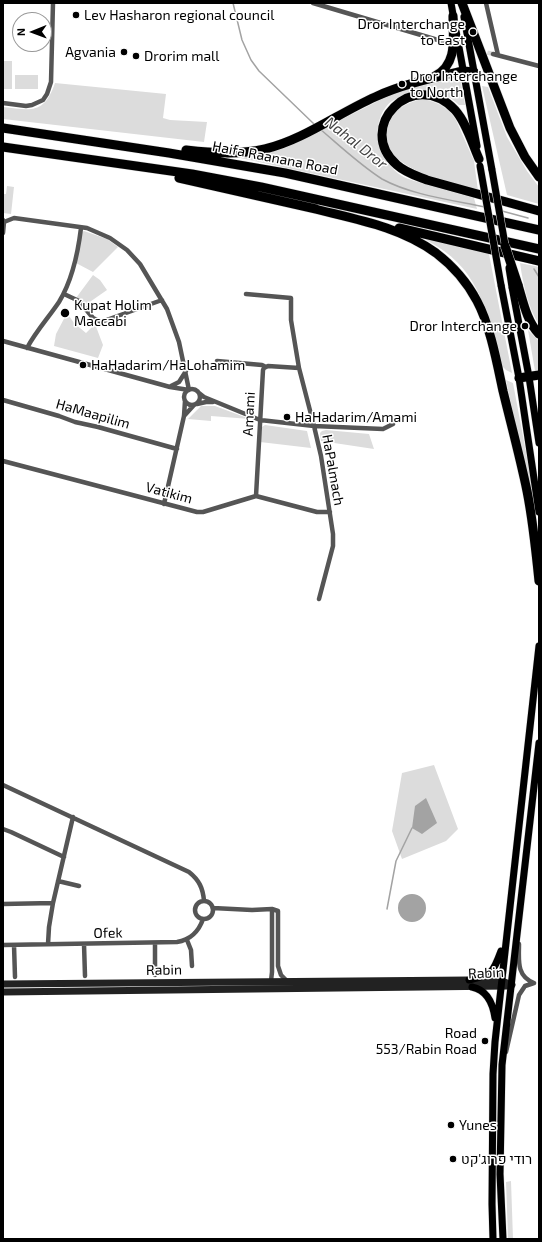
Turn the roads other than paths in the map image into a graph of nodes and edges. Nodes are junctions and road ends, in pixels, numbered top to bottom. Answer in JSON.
{"nodes":[{"id":1,"x":53,"y":3,"type":"edge"},
{"id":2,"x":313,"y":3,"type":"edge"},
{"id":3,"x":451,"y":3,"type":"edge"},
{"id":4,"x":462,"y":3,"type":"edge"},
{"id":5,"x":486,"y":3,"type":"edge"},
{"id":6,"x":453,"y":16,"type":"junction"},
{"id":7,"x":448,"y":43,"type":"dead end"},
{"id":8,"x":493,"y":54,"type":"tunnel mouth"},
{"id":9,"x":498,"y":55,"type":"junction"},
{"id":10,"x":539,"y":66,"type":"edge"},
{"id":11,"x":463,"y":71,"type":"junction"},
{"id":12,"x":474,"y":72,"type":"junction"},
{"id":13,"x":427,"y":80,"type":"junction"},
{"id":14,"x":3,"y":104,"type":"edge"},
{"id":15,"x":3,"y":128,"type":"edge"},
{"id":16,"x":24,"y":131,"type":"junction"},
{"id":17,"x":3,"y":147,"type":"edge"},
{"id":18,"x":480,"y":162,"type":"junction"},
{"id":19,"x":123,"y":164,"type":"junction"},
{"id":20,"x":539,"y":177,"type":"edge"},
{"id":21,"x":311,"y":208,"type":"junction"},
{"id":22,"x":539,"y":211,"type":"edge"},
{"id":23,"x":3,"y":221,"type":"edge"},
{"id":24,"x":81,"y":228,"type":"junction"},
{"id":25,"x":539,"y":230,"type":"edge"},
{"id":26,"x":3,"y":232,"type":"edge"},
{"id":27,"x":505,"y":246,"type":"joint"},
{"id":28,"x":539,"y":248,"type":"edge"},
{"id":29,"x":539,"y":261,"type":"edge"},
{"id":30,"x":515,"y":286,"type":"junction"},
{"id":31,"x":64,"y":294,"type":"junction"},
{"id":32,"x":246,"y":294,"type":"dead end"},
{"id":33,"x":162,"y":300,"type":"junction"},
{"id":34,"x":539,"y":334,"type":"edge"},
{"id":35,"x":3,"y":341,"type":"edge"},
{"id":36,"x":28,"y":348,"type":"junction"},
{"id":37,"x":217,"y":361,"type":"dead end"},
{"id":38,"x":266,"y":367,"type":"junction"},
{"id":39,"x":299,"y":368,"type":"junction"},
{"id":40,"x":186,"y":371,"type":"junction"},
{"id":41,"x":539,"y":375,"type":"edge"},
{"id":42,"x":529,"y":377,"type":"junction"},
{"id":43,"x":518,"y":378,"type":"junction"},
{"id":44,"x":170,"y":386,"type":"junction"},
{"id":45,"x":189,"y":390,"type":"junction"},
{"id":46,"x":199,"y":393,"type":"junction"},
{"id":47,"x":185,"y":399,"type":"junction"},
{"id":48,"x":3,"y":400,"type":"edge"},
{"id":49,"x":217,"y":402,"type":"junction"},
{"id":50,"x":196,"y":405,"type":"junction"},
{"id":51,"x":184,"y":416,"type":"junction"},
{"id":52,"x":260,"y":420,"type":"junction"},
{"id":53,"x":393,"y":424,"type":"dead end"},
{"id":54,"x":314,"y":426,"type":"junction"},
{"id":55,"x":539,"y":443,"type":"edge"},
{"id":56,"x":177,"y":449,"type":"junction"},
{"id":57,"x":3,"y":461,"type":"edge"},
{"id":58,"x":256,"y":496,"type":"junction"},
{"id":59,"x":164,"y":504,"type":"junction"},
{"id":60,"x":330,"y":512,"type":"junction"},
{"id":61,"x":539,"y":512,"type":"edge"},
{"id":62,"x":539,"y":581,"type":"edge"},
{"id":63,"x":319,"y":599,"type":"dead end"},
{"id":64,"x":539,"y":646,"type":"edge"},
{"id":65,"x":539,"y":743,"type":"edge"},
{"id":66,"x":3,"y":785,"type":"edge"},
{"id":67,"x":73,"y":817,"type":"junction"},
{"id":68,"x":3,"y":829,"type":"edge"},
{"id":69,"x":64,"y":857,"type":"junction"},
{"id":70,"x":58,"y":881,"type":"junction"},
{"id":71,"x":79,"y":886,"type":"dead end"},
{"id":72,"x":204,"y":901,"type":"junction"},
{"id":73,"x":53,"y":903,"type":"junction"},
{"id":74,"x":3,"y":904,"type":"edge"},
{"id":75,"x":213,"y":908,"type":"junction"},
{"id":76,"x":229,"y":910,"type":"junction"},
{"id":77,"x":272,"y":911,"type":"junction"},
{"id":78,"x":213,"y":914,"type":"junction"},
{"id":79,"x":203,"y":919,"type":"junction"},
{"id":80,"x":520,"y":922,"type":"junction"},
{"id":81,"x":506,"y":939,"type":"junction"},
{"id":82,"x":187,"y":940,"type":"junction"},
{"id":83,"x":155,"y":943,"type":"junction"},
{"id":84,"x":48,"y":944,"type":"junction"},
{"id":85,"x":84,"y":944,"type":"junction"},
{"id":86,"x":3,"y":945,"type":"edge"},
{"id":87,"x":14,"y":945,"type":"junction"},
{"id":88,"x":192,"y":966,"type":"dead end"},
{"id":89,"x":155,"y":975,"type":"dead end"},
{"id":90,"x":85,"y":976,"type":"dead end"},
{"id":91,"x":15,"y":977,"type":"dead end"},
{"id":92,"x":469,"y":980,"type":"junction"},
{"id":93,"x":271,"y":982,"type":"junction"},
{"id":94,"x":286,"y":982,"type":"junction"},
{"id":95,"x":3,"y":984,"type":"edge"},
{"id":96,"x":501,"y":984,"type":"junction"},
{"id":97,"x":512,"y":985,"type":"junction"},
{"id":98,"x":472,"y":987,"type":"junction"},
{"id":99,"x":3,"y":992,"type":"edge"},
{"id":100,"x":496,"y":1026,"type":"junction"},
{"id":101,"x":502,"y":1065,"type":"junction"},
{"id":102,"x":493,"y":1239,"type":"edge"},
{"id":103,"x":503,"y":1239,"type":"edge"}],
"edges":[{"from":1,"to":14,"type":"street"},
{"from":2,"to":7,"type":"street"},
{"from":3,"to":6,"type":"main road"},
{"from":4,"to":12,"type":"main road"},
{"from":4,"to":20,"type":"highway"},
{"from":5,"to":9,"type":"street"},
{"from":6,"to":11,"type":"main road"},
{"from":6,"to":13,"type":"highway"},
{"from":8,"to":9,"type":"street"},
{"from":9,"to":10,"type":"street"},
{"from":11,"to":12,"type":"highway"},
{"from":11,"to":13,"type":"highway"},
{"from":11,"to":18,"type":"main road"},
{"from":12,"to":27,"type":"main road","bridge":true},
{"from":13,"to":16,"type":"highway"},
{"from":15,"to":16,"type":"highway","name":"Haifa Raanana Road"},
{"from":16,"to":25,"type":"highway","name":"Haifa Raanana Road"},
{"from":17,"to":19,"type":"highway"},
{"from":18,"to":22,"type":"highway"},
{"from":18,"to":43,"type":"main road","bridge":true},
{"from":19,"to":21,"type":"highway"},
{"from":19,"to":28,"type":"highway"},
{"from":21,"to":29,"type":"highway"},
{"from":21,"to":62,"type":"highway"},
{"from":23,"to":24,"type":"street"},
{"from":23,"to":26,"type":"street"},
{"from":24,"to":31,"type":"street"},
{"from":24,"to":33,"type":"street"},
{"from":27,"to":30,"type":"highway","bridge":true},
{"from":30,"to":34,"type":"highway"},
{"from":30,"to":42,"type":"main road"},
{"from":31,"to":33,"type":"street"},
{"from":31,"to":36,"type":"street"},
{"from":32,"to":39,"type":"street","name":"HaPalmach"},
{"from":33,"to":40,"type":"street"},
{"from":35,"to":36,"type":"street"},
{"from":36,"to":44,"type":"street"},
{"from":37,"to":38,"type":"street"},
{"from":38,"to":39,"type":"street"},
{"from":38,"to":52,"type":"street","name":"Amami"},
{"from":39,"to":54,"type":"street","name":"HaPalmach"},
{"from":40,"to":44,"type":"street"},
{"from":40,"to":45,"type":"street"},
{"from":41,"to":42,"type":"highway"},
{"from":42,"to":43,"type":"highway"},
{"from":42,"to":55,"type":"main road"},
{"from":43,"to":61,"type":"main road"},
{"from":44,"to":45,"type":"street"},
{"from":44,"to":47,"type":"street"},
{"from":45,"to":46,"type":"street"},
{"from":45,"to":47,"type":"street"},
{"from":46,"to":49,"type":"street"},
{"from":46,"to":50,"type":"street"},
{"from":47,"to":50,"type":"street"},
{"from":47,"to":51,"type":"street"},
{"from":48,"to":56,"type":"street","name":"HaMaapilim"},
{"from":49,"to":50,"type":"street"},
{"from":49,"to":52,"type":"street"},
{"from":50,"to":51,"type":"street"},
{"from":51,"to":56,"type":"street"},
{"from":52,"to":54,"type":"street"},
{"from":52,"to":58,"type":"street","name":"Amami"},
{"from":53,"to":54,"type":"street"},
{"from":54,"to":60,"type":"street","name":"HaPalmach"},
{"from":56,"to":59,"type":"street"},
{"from":57,"to":59,"type":"street","name":"Vatikim"},
{"from":58,"to":59,"type":"street","name":"Vatikim"},
{"from":58,"to":60,"type":"street"},
{"from":60,"to":63,"type":"street","name":"HaPalmach"},
{"from":64,"to":81,"type":"main road"},
{"from":65,"to":80,"type":"main road"},
{"from":66,"to":67,"type":"street"},
{"from":67,"to":69,"type":"street"},
{"from":67,"to":72,"type":"street"},
{"from":68,"to":69,"type":"street"},
{"from":69,"to":70,"type":"street"},
{"from":70,"to":71,"type":"street"},
{"from":70,"to":73,"type":"street"},
{"from":72,"to":75,"type":"street"},
{"from":72,"to":79,"type":"street"},
{"from":73,"to":74,"type":"street"},
{"from":73,"to":84,"type":"street"},
{"from":75,"to":76,"type":"street"},
{"from":75,"to":78,"type":"street"},
{"from":76,"to":77,"type":"street"},
{"from":76,"to":78,"type":"street"},
{"from":77,"to":93,"type":"street"},
{"from":77,"to":94,"type":"street"},
{"from":78,"to":79,"type":"street"},
{"from":79,"to":82,"type":"street"},
{"from":80,"to":97,"type":"main road"},
{"from":80,"to":101,"type":"street"},
{"from":81,"to":92,"type":"main road"},
{"from":81,"to":96,"type":"main road"},
{"from":82,"to":83,"type":"street","name":"Ofek"},
{"from":82,"to":88,"type":"street"},
{"from":83,"to":85,"type":"street","name":"Ofek"},
{"from":83,"to":89,"type":"street"},
{"from":84,"to":85,"type":"street","name":"Ofek"},
{"from":84,"to":87,"type":"street","name":"Ofek"},
{"from":85,"to":90,"type":"street"},
{"from":86,"to":87,"type":"street","name":"Ofek"},
{"from":87,"to":91,"type":"street"},
{"from":92,"to":94,"type":"street","name":"Rabin"},
{"from":92,"to":96,"type":"street","name":"Rabin"},
{"from":93,"to":94,"type":"street","name":"Rabin"},
{"from":93,"to":95,"type":"street","name":"Rabin"},
{"from":96,"to":97,"type":"street","name":"Rabin"},
{"from":96,"to":98,"type":"street","name":"Rabin"},
{"from":96,"to":100,"type":"main road"},
{"from":97,"to":101,"type":"main road"},
{"from":98,"to":99,"type":"street","name":"Rabin"},
{"from":98,"to":100,"type":"main road"},
{"from":100,"to":102,"type":"main road"},
{"from":101,"to":103,"type":"main road"}]}
